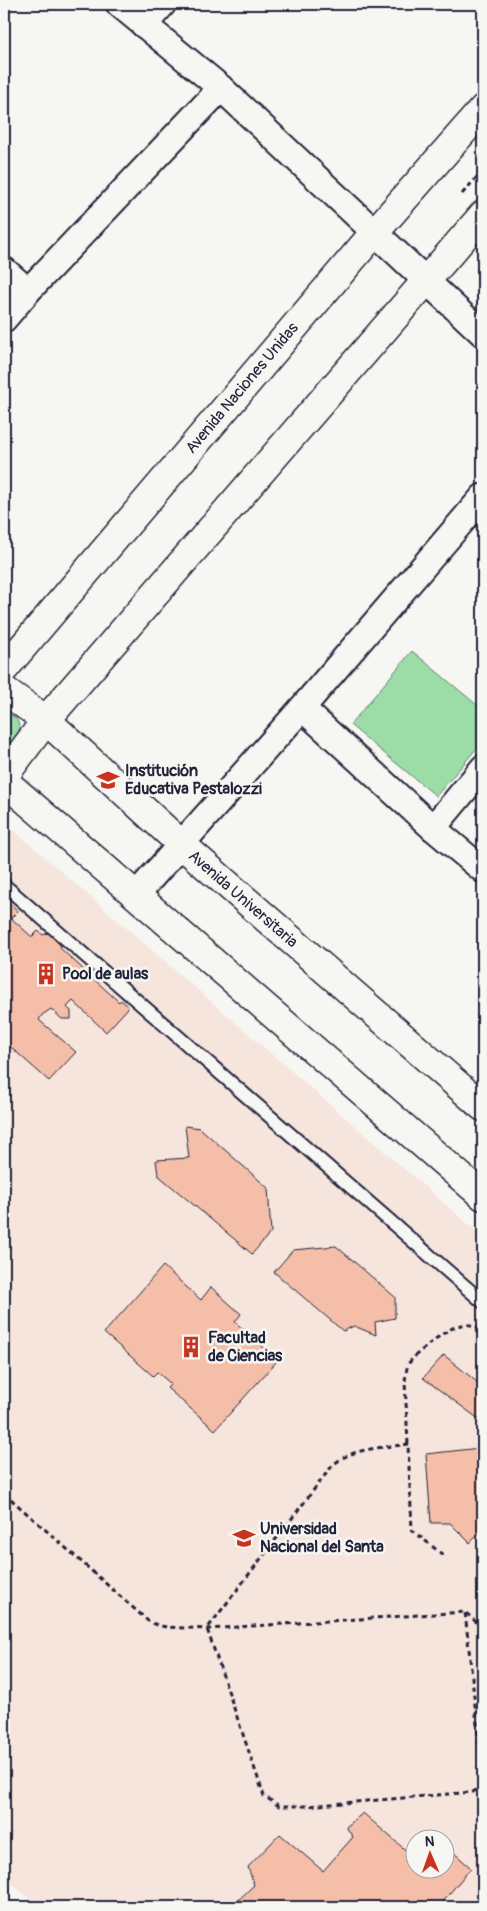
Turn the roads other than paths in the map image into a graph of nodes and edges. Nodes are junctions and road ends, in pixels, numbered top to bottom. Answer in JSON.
{"nodes":[{"id":1,"x":120,"y":4,"type":"edge"},
{"id":2,"x":163,"y":4,"type":"edge"},
{"id":3,"x":144,"y":25,"type":"junction"},
{"id":4,"x":221,"y":88,"type":"junction"},
{"id":5,"x":483,"y":109,"type":"edge"},
{"id":6,"x":483,"y":216,"type":"edge"},
{"id":7,"x":375,"y":232,"type":"junction"},
{"id":8,"x":4,"y":270,"type":"edge"},
{"id":9,"x":427,"y":282,"type":"junction"},
{"id":10,"x":28,"y":291,"type":"junction"},
{"id":11,"x":4,"y":319,"type":"edge"},
{"id":12,"x":483,"y":334,"type":"edge"},
{"id":13,"x":483,"y":497,"type":"edge"},
{"id":14,"x":4,"y":669,"type":"edge"},
{"id":15,"x":4,"y":690,"type":"edge"},
{"id":16,"x":302,"y":708,"type":"junction"},
{"id":17,"x":46,"y":720,"type":"junction"},
{"id":18,"x":483,"y":768,"type":"edge"},
{"id":19,"x":4,"y":776,"type":"edge"},
{"id":20,"x":4,"y":781,"type":"edge"},
{"id":21,"x":433,"y":828,"type":"junction"},
{"id":22,"x":181,"y":844,"type":"junction"},
{"id":23,"x":483,"y":870,"type":"edge"},
{"id":24,"x":4,"y":885,"type":"edge"},
{"id":25,"x":136,"y":896,"type":"junction"},
{"id":26,"x":483,"y":1107,"type":"edge"},
{"id":27,"x":483,"y":1196,"type":"edge"},
{"id":28,"x":483,"y":1302,"type":"edge"}],
"edges":[{"from":1,"to":3,"type":"street"},
{"from":2,"to":3,"type":"street"},
{"from":3,"to":4,"type":"street"},
{"from":4,"to":7,"type":"street"},
{"from":4,"to":10,"type":"street"},
{"from":5,"to":7,"type":"main road","name":"Avenida Naciones Unidas"},
{"from":6,"to":9,"type":"main road"},
{"from":7,"to":9,"type":"street"},
{"from":7,"to":14,"type":"main road","name":"Avenida Naciones Unidas"},
{"from":8,"to":10,"type":"street"},
{"from":9,"to":12,"type":"street"},
{"from":9,"to":17,"type":"main road"},
{"from":10,"to":11,"type":"street"},
{"from":13,"to":16,"type":"street"},
{"from":15,"to":17,"type":"main road","name":"Avenida Universitaria"},
{"from":16,"to":21,"type":"street"},
{"from":16,"to":22,"type":"street"},
{"from":17,"to":19,"type":"main road"},
{"from":17,"to":22,"type":"main road","name":"Avenida Universitaria"},
{"from":18,"to":21,"type":"street"},
{"from":20,"to":25,"type":"main road"},
{"from":21,"to":23,"type":"street"},
{"from":22,"to":25,"type":"street"},
{"from":22,"to":26,"type":"main road","name":"Avenida Universitaria"},
{"from":24,"to":28,"type":"lane"},
{"from":25,"to":27,"type":"main road"}]}
